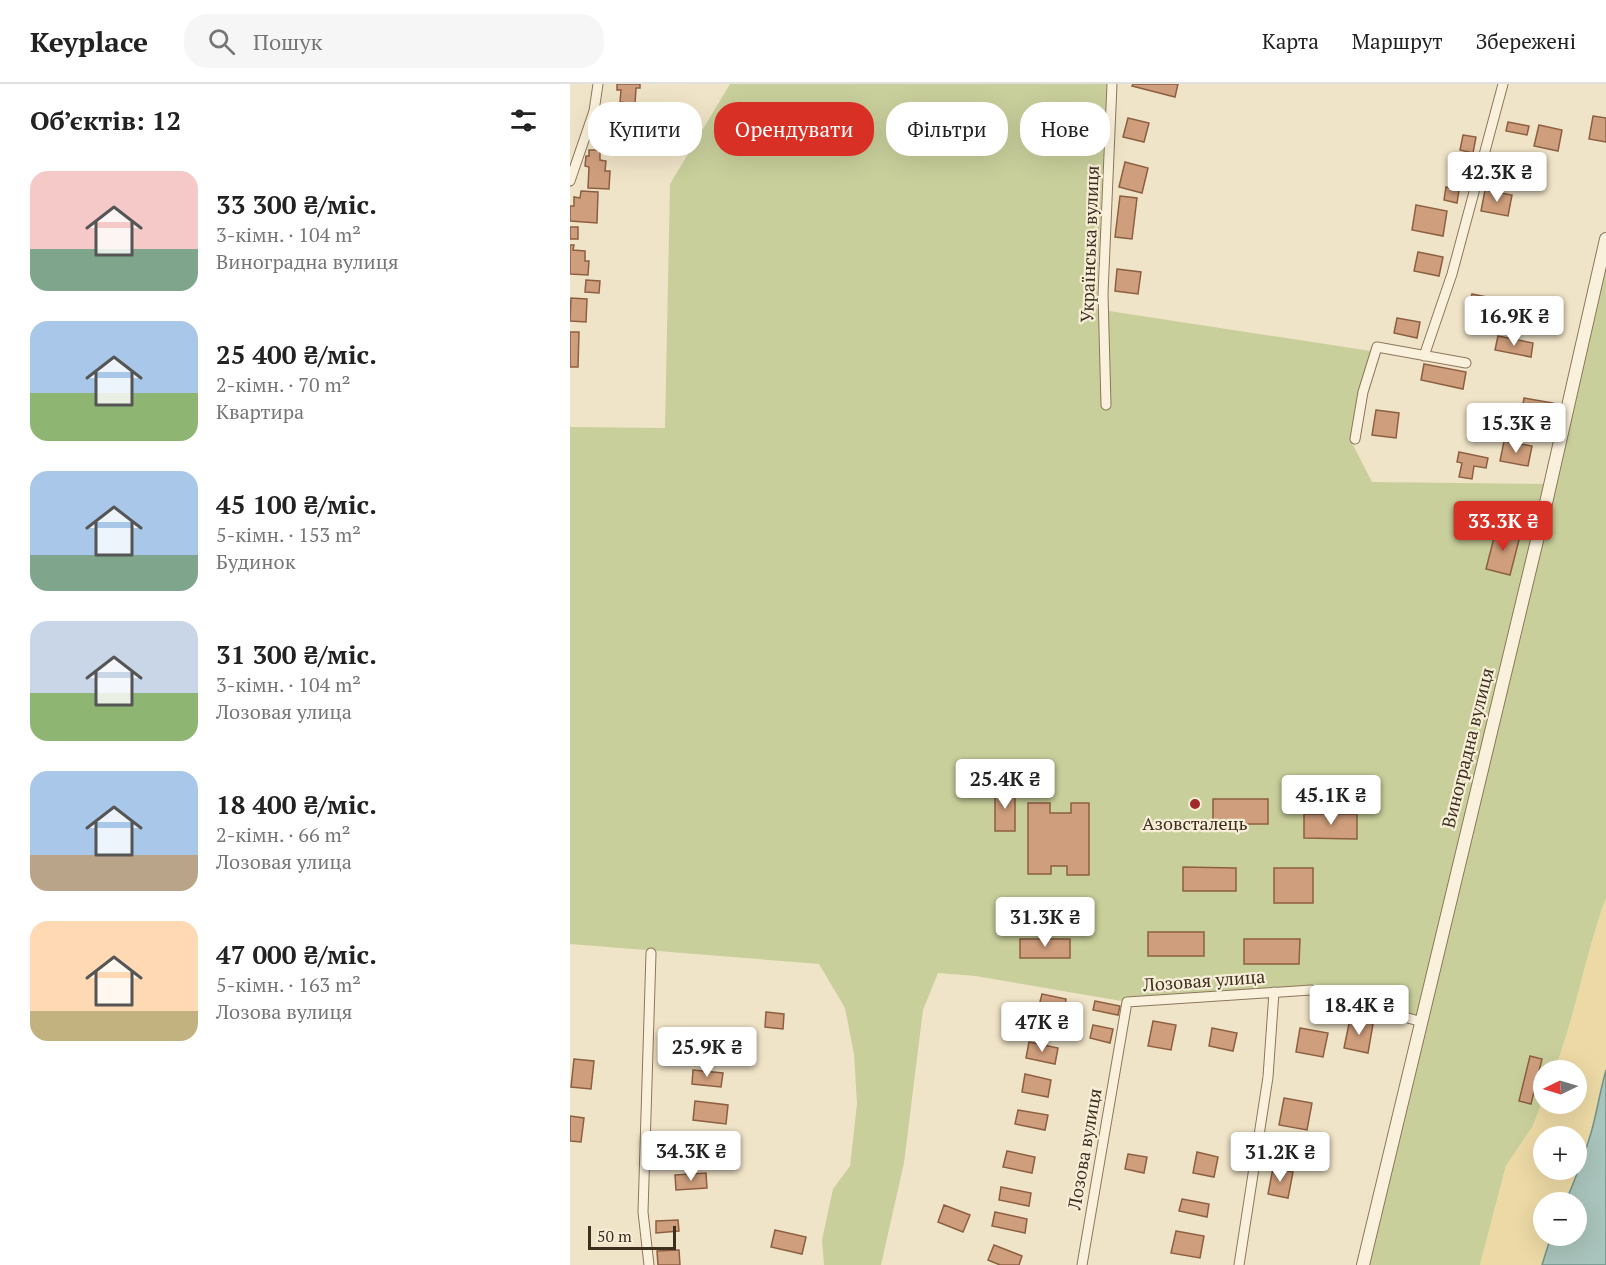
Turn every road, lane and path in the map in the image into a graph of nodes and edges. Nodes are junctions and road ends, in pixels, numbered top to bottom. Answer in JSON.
{"nodes":[{"id":1,"x":598,"y":84,"type":"edge"},
{"id":2,"x":1112,"y":84,"type":"edge"},
{"id":3,"x":1503,"y":84,"type":"edge"},
{"id":4,"x":570,"y":181,"type":"edge"},
{"id":5,"x":1606,"y":239,"type":"edge"},
{"id":6,"x":1424,"y":356,"type":"junction"},
{"id":7,"x":1466,"y":363,"type":"dead end"},
{"id":8,"x":1106,"y":405,"type":"dead end"},
{"id":9,"x":1355,"y":439,"type":"dead end"},
{"id":10,"x":651,"y":953,"type":"dead end"},
{"id":11,"x":1274,"y":992,"type":"junction"},
{"id":12,"x":1127,"y":1002,"type":"joint"},
{"id":13,"x":1422,"y":1022,"type":"junction"},
{"id":14,"x":649,"y":1265,"type":"edge"},
{"id":15,"x":1082,"y":1265,"type":"edge"},
{"id":16,"x":1239,"y":1265,"type":"edge"},
{"id":17,"x":1363,"y":1265,"type":"edge"}],
"edges":[{"from":1,"to":4,"type":"street"},
{"from":2,"to":8,"type":"street","name":"Українська вулиця"},
{"from":3,"to":6,"type":"street"},
{"from":5,"to":13,"type":"street","name":"Виноградна вулиця"},
{"from":6,"to":7,"type":"street"},
{"from":6,"to":9,"type":"street"},
{"from":10,"to":14,"type":"street"},
{"from":11,"to":12,"type":"street","name":"Лозовая улица"},
{"from":11,"to":13,"type":"street","name":"Лозовая улица"},
{"from":11,"to":16,"type":"street"},
{"from":12,"to":15,"type":"street","name":"Лозова вулиця"},
{"from":13,"to":17,"type":"street","name":"Виноградна вулиця"}]}
